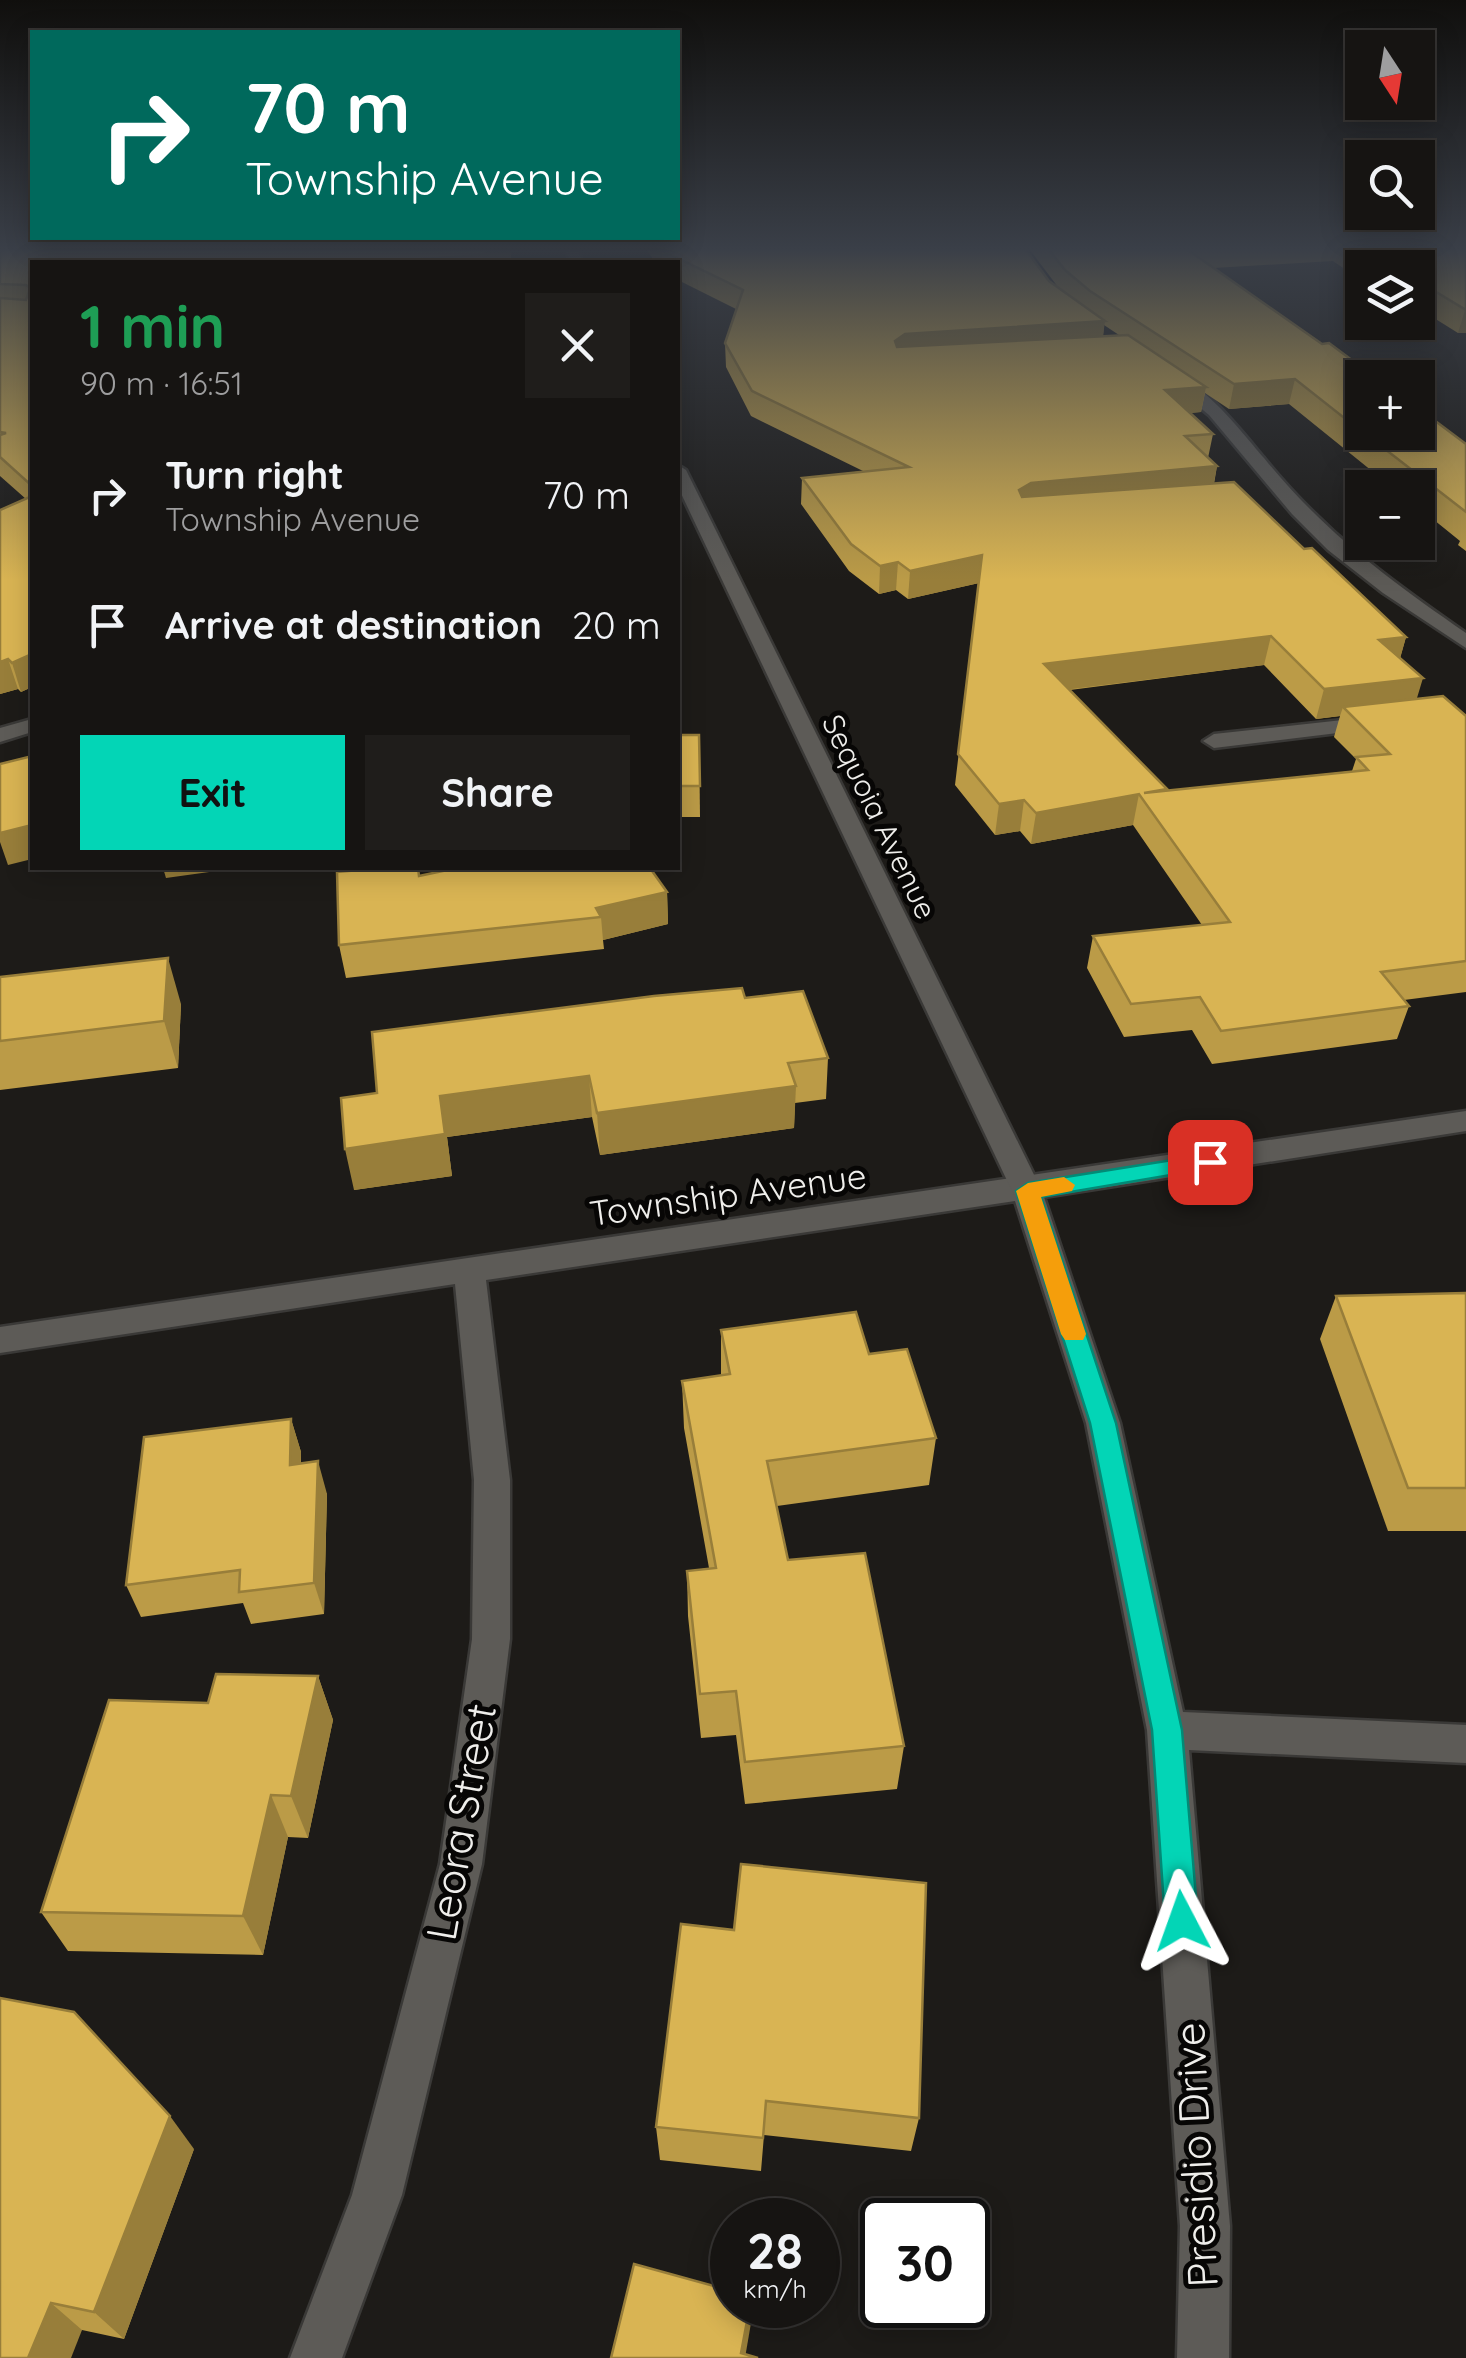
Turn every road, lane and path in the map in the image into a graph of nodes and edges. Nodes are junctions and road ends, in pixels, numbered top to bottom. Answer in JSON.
{"nodes":[{"id":1,"x":1157,"y":368,"type":"edge"},
{"id":2,"x":680,"y":474,"type":"edge"},
{"id":3,"x":1286,"y":495,"type":"junction"},
{"id":4,"x":1266,"y":496,"type":"dead end"},
{"id":5,"x":1466,"y":642,"type":"edge"},
{"id":6,"x":1408,"y":719,"type":"edge"},
{"id":7,"x":30,"y":726,"type":"edge"},
{"id":8,"x":0,"y":735,"type":"edge"},
{"id":9,"x":1214,"y":741,"type":"dead end"},
{"id":10,"x":1466,"y":1120,"type":"edge"},
{"id":11,"x":1028,"y":1191,"type":"junction"},
{"id":12,"x":469,"y":1269,"type":"junction"},
{"id":13,"x":0,"y":1340,"type":"edge"},
{"id":14,"x":1167,"y":1730,"type":"junction"},
{"id":15,"x":1466,"y":1744,"type":"edge"},
{"id":16,"x":316,"y":2358,"type":"edge"},
{"id":17,"x":1203,"y":2358,"type":"edge"}],
"edges":[{"from":1,"to":3,"type":"street"},
{"from":2,"to":11,"type":"street","name":"Sequoia Avenue"},
{"from":3,"to":4,"type":"street"},
{"from":3,"to":5,"type":"street"},
{"from":6,"to":9,"type":"street"},
{"from":7,"to":8,"type":"street"},
{"from":10,"to":11,"type":"street","name":"Township Avenue"},
{"from":11,"to":12,"type":"street","name":"Township Avenue"},
{"from":11,"to":14,"type":"street","name":"Presidio Drive"},
{"from":12,"to":13,"type":"street","name":"Township Avenue"},
{"from":12,"to":16,"type":"street","name":"Leora Street"},
{"from":14,"to":15,"type":"street"},
{"from":14,"to":17,"type":"street","name":"Presidio Drive"}]}
